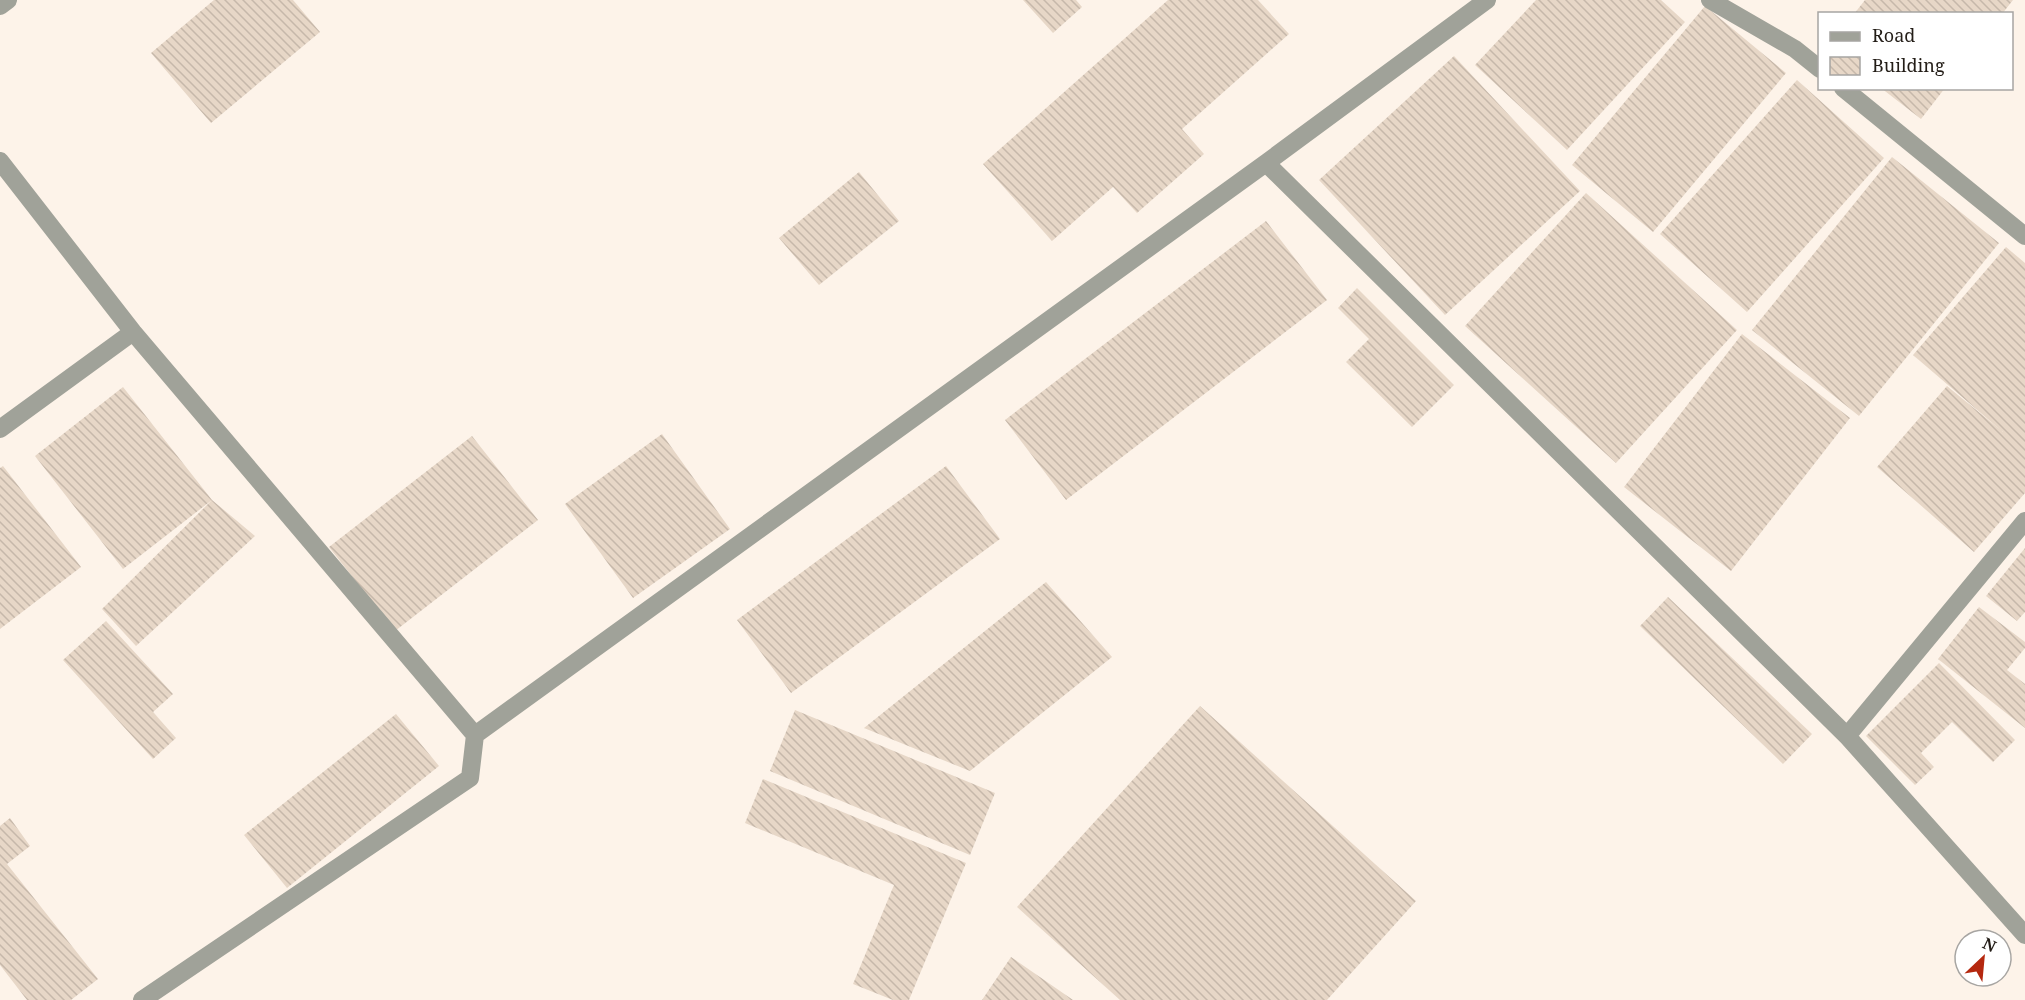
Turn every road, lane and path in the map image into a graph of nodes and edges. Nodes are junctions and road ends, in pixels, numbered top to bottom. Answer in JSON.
{"nodes":[{"id":1,"x":8,"y":0,"type":"edge"},
{"id":2,"x":1487,"y":0,"type":"edge"},
{"id":3,"x":1710,"y":0,"type":"edge"},
{"id":4,"x":0,"y":6,"type":"edge"},
{"id":5,"x":1818,"y":67,"type":"edge"},
{"id":6,"x":1845,"y":90,"type":"edge"},
{"id":7,"x":0,"y":161,"type":"edge"},
{"id":8,"x":1266,"y":162,"type":"junction"},
{"id":9,"x":2025,"y":236,"type":"edge"},
{"id":10,"x":133,"y":332,"type":"junction"},
{"id":11,"x":0,"y":429,"type":"edge"},
{"id":12,"x":2025,"y":521,"type":"edge"},
{"id":13,"x":475,"y":735,"type":"junction"},
{"id":14,"x":1847,"y":736,"type":"junction"},
{"id":15,"x":2025,"y":934,"type":"edge"},
{"id":16,"x":142,"y":1000,"type":"edge"}],
"edges":[{"from":1,"to":4,"type":"street"},
{"from":2,"to":8,"type":"street"},
{"from":3,"to":5,"type":"street"},
{"from":6,"to":9,"type":"street"},
{"from":7,"to":10,"type":"street"},
{"from":8,"to":13,"type":"street"},
{"from":8,"to":14,"type":"street"},
{"from":10,"to":11,"type":"street"},
{"from":10,"to":13,"type":"street"},
{"from":12,"to":14,"type":"street"},
{"from":13,"to":16,"type":"street"},
{"from":14,"to":15,"type":"street"}]}
